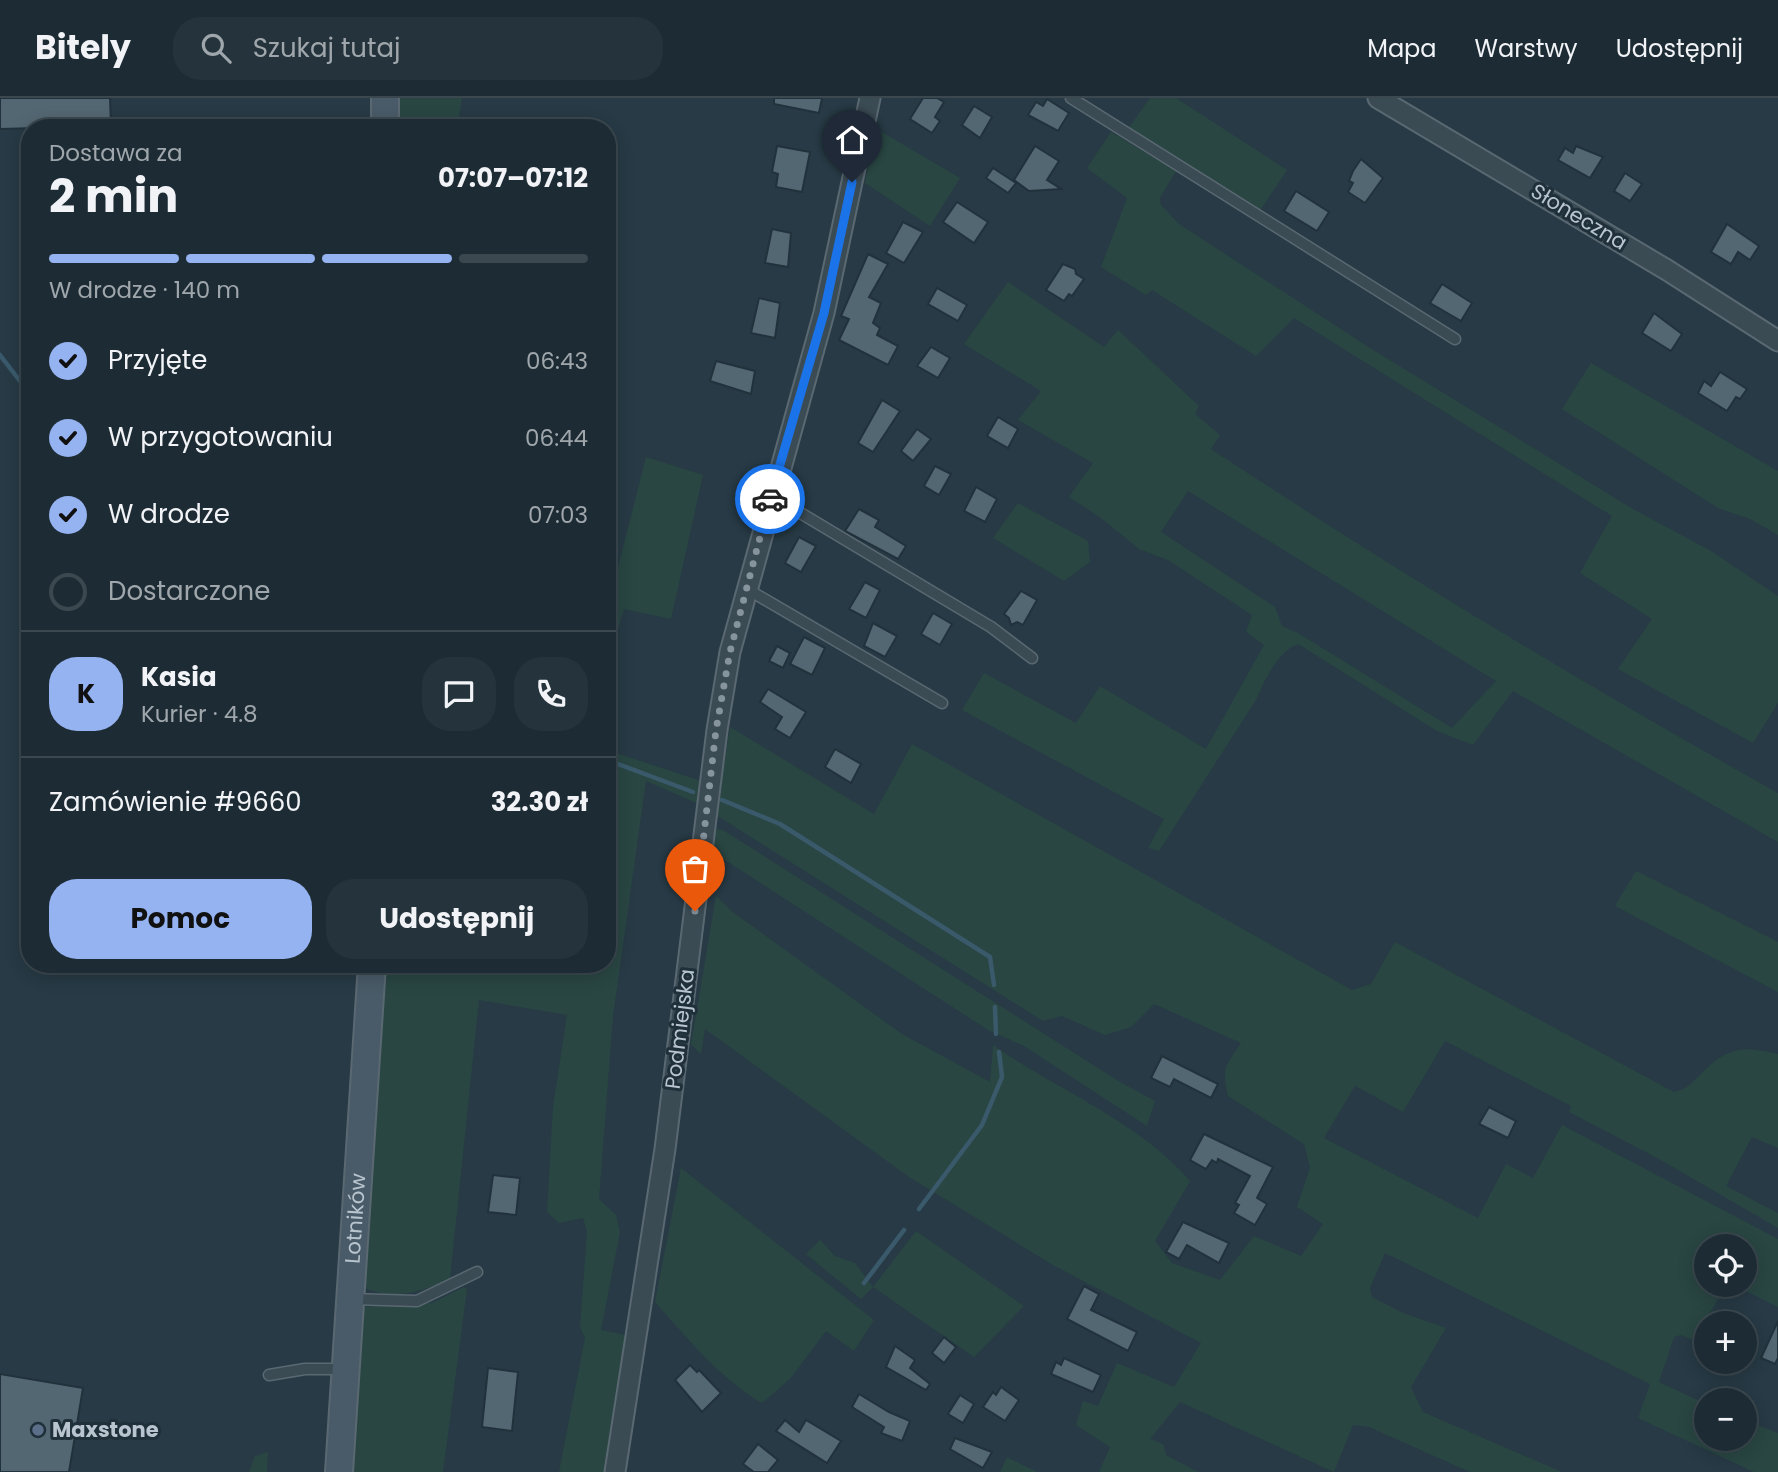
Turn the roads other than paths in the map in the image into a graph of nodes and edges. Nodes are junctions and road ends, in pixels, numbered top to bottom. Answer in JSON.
{"nodes":[{"id":1,"x":385,"y":98,"type":"edge"},
{"id":2,"x":870,"y":98,"type":"edge"},
{"id":3,"x":1071,"y":98,"type":"edge"},
{"id":4,"x":1378,"y":98,"type":"edge"},
{"id":5,"x":385,"y":119,"type":"edge"},
{"id":6,"x":1455,"y":339,"type":"dead end"},
{"id":7,"x":1778,"y":341,"type":"edge"},
{"id":8,"x":771,"y":495,"type":"junction"},
{"id":9,"x":747,"y":588,"type":"junction"},
{"id":10,"x":1032,"y":658,"type":"dead end"},
{"id":11,"x":942,"y":703,"type":"dead end"},
{"id":12,"x":371,"y":973,"type":"edge"},
{"id":13,"x":477,"y":1272,"type":"dead end"},
{"id":14,"x":350,"y":1299,"type":"junction"},
{"id":15,"x":345,"y":1370,"type":"junction"},
{"id":16,"x":269,"y":1375,"type":"dead end"},
{"id":17,"x":339,"y":1472,"type":"edge"},
{"id":18,"x":615,"y":1472,"type":"edge"}],
"edges":[{"from":1,"to":5,"type":"street"},
{"from":2,"to":8,"type":"street","name":"Podmiejska"},
{"from":3,"to":6,"type":"lane"},
{"from":4,"to":7,"type":"street","name":"Słoneczna"},
{"from":8,"to":9,"type":"street","name":"Podmiejska"},
{"from":8,"to":10,"type":"lane"},
{"from":9,"to":11,"type":"lane"},
{"from":9,"to":18,"type":"street","name":"Podmiejska"},
{"from":12,"to":14,"type":"street","name":"Lotników"},
{"from":13,"to":14,"type":"lane"},
{"from":14,"to":15,"type":"street","name":"Lotników"},
{"from":15,"to":16,"type":"lane"},
{"from":15,"to":17,"type":"street","name":"Lotników"}]}
